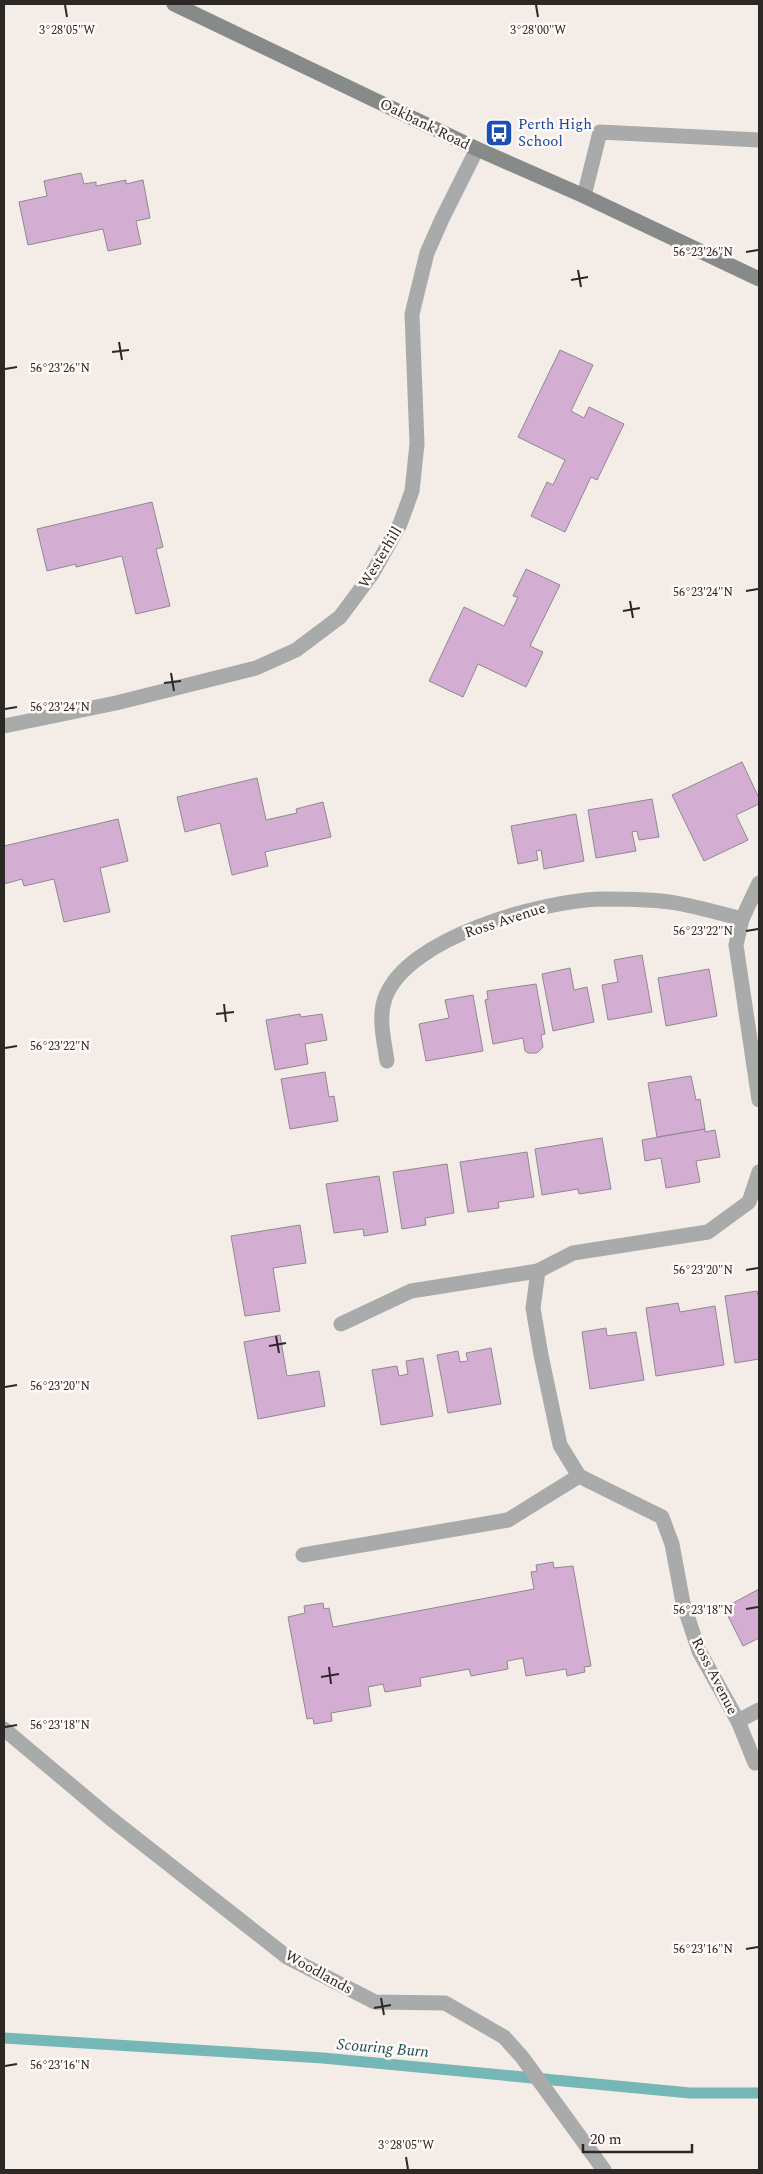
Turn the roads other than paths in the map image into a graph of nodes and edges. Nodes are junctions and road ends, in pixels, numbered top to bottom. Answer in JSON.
{"nodes":[{"id":1,"x":174,"y":4,"type":"edge"},
{"id":2,"x":759,"y":140,"type":"edge"},
{"id":3,"x":477,"y":149,"type":"junction"},
{"id":4,"x":584,"y":196,"type":"junction"},
{"id":5,"x":759,"y":279,"type":"edge"},
{"id":6,"x":4,"y":726,"type":"edge"},
{"id":7,"x":759,"y":883,"type":"edge"},
{"id":8,"x":742,"y":919,"type":"junction"},
{"id":9,"x":387,"y":1061,"type":"dead end"},
{"id":10,"x":759,"y":1100,"type":"edge"},
{"id":11,"x":759,"y":1172,"type":"edge"},
{"id":12,"x":754,"y":1202,"type":"edge"},
{"id":13,"x":538,"y":1271,"type":"junction"},
{"id":14,"x":340,"y":1324,"type":"dead end"},
{"id":15,"x":580,"y":1476,"type":"junction"},
{"id":16,"x":303,"y":1554,"type":"dead end"},
{"id":17,"x":759,"y":1710,"type":"edge"},
{"id":18,"x":738,"y":1721,"type":"junction"},
{"id":19,"x":4,"y":1730,"type":"edge"},
{"id":20,"x":755,"y":1763,"type":"dead end"},
{"id":21,"x":604,"y":2170,"type":"edge"}],
"edges":[{"from":1,"to":3,"type":"street","name":"Oakbank Road"},
{"from":2,"to":4,"type":"street"},
{"from":3,"to":4,"type":"street","name":"Oakbank Road"},
{"from":3,"to":6,"type":"street","name":"Westerhill"},
{"from":4,"to":5,"type":"street","name":"Oakbank Road"},
{"from":7,"to":8,"type":"street"},
{"from":8,"to":9,"type":"street","name":"Ross Avenue"},
{"from":8,"to":10,"type":"street"},
{"from":11,"to":12,"type":"street"},
{"from":12,"to":13,"type":"street"},
{"from":13,"to":14,"type":"street"},
{"from":13,"to":15,"type":"street"},
{"from":15,"to":16,"type":"street"},
{"from":15,"to":18,"type":"street","name":"Ross Avenue"},
{"from":17,"to":18,"type":"street","name":"Ross Avenue"},
{"from":18,"to":20,"type":"street","name":"Ross Avenue"},
{"from":19,"to":21,"type":"street","name":"Woodlands"}]}
